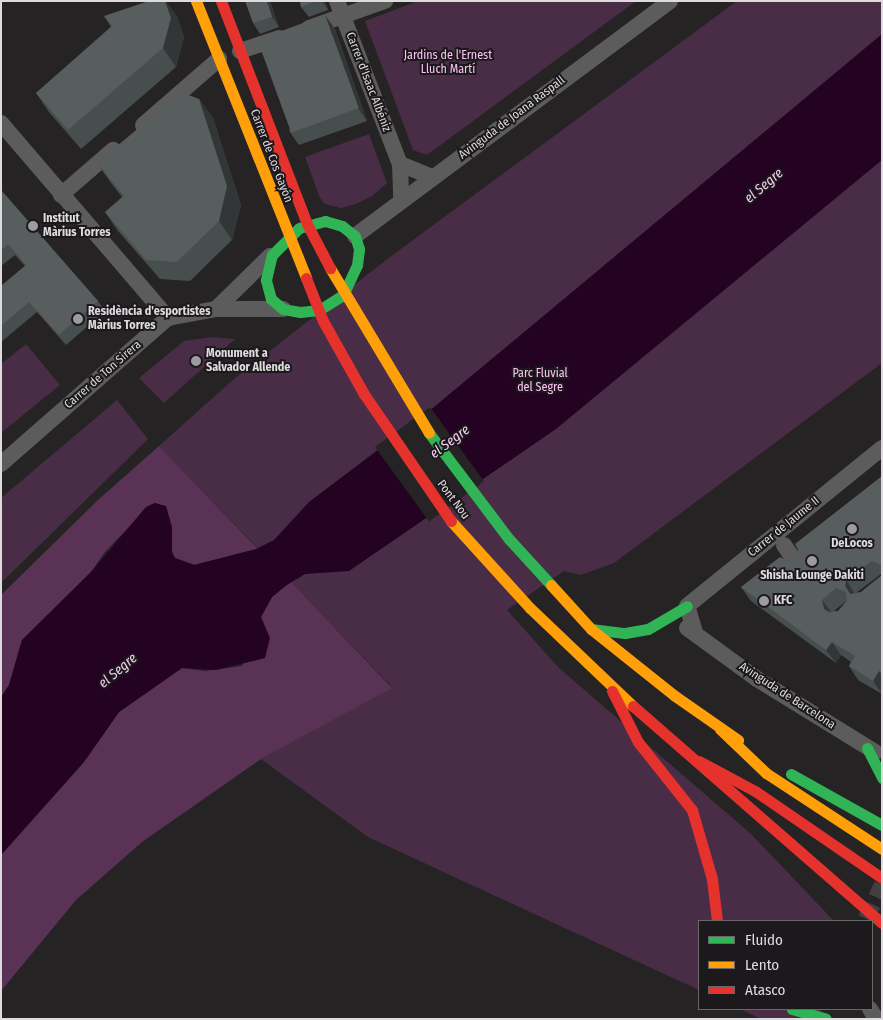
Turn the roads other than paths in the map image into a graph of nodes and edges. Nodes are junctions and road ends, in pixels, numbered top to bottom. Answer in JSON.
{"nodes":[{"id":1,"x":191,"y":1,"type":"edge"},
{"id":2,"x":221,"y":1,"type":"edge"},
{"id":3,"x":385,"y":1,"type":"edge"},
{"id":4,"x":670,"y":1,"type":"edge"},
{"id":5,"x":198,"y":6,"type":"edge"},
{"id":6,"x":340,"y":9,"type":"edge"},
{"id":7,"x":240,"y":51,"type":"junction"},
{"id":8,"x":219,"y":59,"type":"junction"},
{"id":9,"x":1,"y":123,"type":"edge"},
{"id":10,"x":400,"y":164,"type":"junction"},
{"id":11,"x":433,"y":177,"type":"junction"},
{"id":12,"x":61,"y":195,"type":"junction"},
{"id":13,"x":402,"y":201,"type":"junction"},
{"id":14,"x":307,"y":224,"type":"junction"},
{"id":15,"x":287,"y":236,"type":"junction"},
{"id":16,"x":355,"y":236,"type":"junction"},
{"id":17,"x":272,"y":254,"type":"junction"},
{"id":18,"x":343,"y":295,"type":"junction"},
{"id":19,"x":352,"y":308,"type":"joint"},
{"id":20,"x":284,"y":309,"type":"junction"},
{"id":21,"x":216,"y":310,"type":"junction"},
{"id":22,"x":321,"y":315,"type":"junction"},
{"id":23,"x":168,"y":318,"type":"junction"},
{"id":24,"x":882,"y":448,"type":"edge"},
{"id":25,"x":1,"y":464,"type":"edge"},
{"id":26,"x":784,"y":545,"type":"dead end"},
{"id":27,"x":797,"y":564,"type":"edge"},
{"id":28,"x":687,"y":606,"type":"junction"},
{"id":29,"x":666,"y":618,"type":"junction"},
{"id":30,"x":591,"y":629,"type":"junction"},
{"id":31,"x":695,"y":632,"type":"junction"},
{"id":32,"x":610,"y":686,"type":"junction"},
{"id":33,"x":720,"y":729,"type":"junction"},
{"id":34,"x":875,"y":751,"type":"edge"},
{"id":35,"x":699,"y":761,"type":"junction"},
{"id":36,"x":882,"y":778,"type":"edge"},
{"id":37,"x":882,"y":825,"type":"edge"},
{"id":38,"x":882,"y":849,"type":"edge"},
{"id":39,"x":882,"y":878,"type":"edge"},
{"id":40,"x":717,"y":920,"type":"edge"},
{"id":41,"x":882,"y":923,"type":"edge"},
{"id":42,"x":795,"y":1010,"type":"edge"},
{"id":43,"x":826,"y":1019,"type":"edge"}],
"edges":[{"from":1,"to":5,"type":"main road","name":"Carrer de Cos Gayón"},
{"from":2,"to":7,"type":"main road","name":"Carrer de Cos Gayón"},
{"from":3,"to":6,"type":"street"},
{"from":4,"to":11,"type":"street","name":"Avinguda de Joana Raspall"},
{"from":5,"to":8,"type":"main road","name":"Carrer de Cos Gayón"},
{"from":6,"to":7,"type":"street"},
{"from":6,"to":10,"type":"street","name":"Carrer d'Isaac Albéniz"},
{"from":7,"to":14,"type":"main road","name":"Carrer de Cos Gayón"},
{"from":8,"to":12,"type":"street"},
{"from":8,"to":15,"type":"main road","name":"Carrer de Cos Gayón"},
{"from":9,"to":12,"type":"street"},
{"from":10,"to":11,"type":"street"},
{"from":10,"to":13,"type":"street","name":"Carrer d'Isaac Albéniz"},
{"from":11,"to":13,"type":"street","name":"Avinguda de Joana Raspall"},
{"from":12,"to":23,"type":"street"},
{"from":13,"to":16,"type":"street","name":"Avinguda de Joana Raspall"},
{"from":14,"to":15,"type":"main road"},
{"from":14,"to":16,"type":"main road"},
{"from":14,"to":18,"type":"main road","name":"Carrer de Cos Gayón"},
{"from":15,"to":17,"type":"main road"},
{"from":15,"to":22,"type":"main road","name":"Carrer de Cos Gayón"},
{"from":16,"to":18,"type":"main road"},
{"from":17,"to":20,"type":"main road"},
{"from":17,"to":21,"type":"street"},
{"from":18,"to":19,"type":"main road","name":"Carrer de Cos Gayón"},
{"from":18,"to":22,"type":"main road"},
{"from":19,"to":30,"type":"main road","name":"Pont Nou"},
{"from":20,"to":21,"type":"street"},
{"from":20,"to":22,"type":"main road"},
{"from":21,"to":23,"type":"street"},
{"from":22,"to":32,"type":"main road","name":"Pont Nou"},
{"from":23,"to":25,"type":"street","name":"Carrer de Ton Sirera"},
{"from":24,"to":28,"type":"street","name":"Carrer de Jaume II"},
{"from":26,"to":27,"type":"street"},
{"from":28,"to":29,"type":"main road"},
{"from":28,"to":31,"type":"street"},
{"from":29,"to":30,"type":"main road"},
{"from":29,"to":31,"type":"street","name":"Avinguda de Barcelona"},
{"from":30,"to":33,"type":"main road","name":"Pont Nou"},
{"from":31,"to":34,"type":"street","name":"Avinguda de Barcelona"},
{"from":32,"to":35,"type":"main road","name":"Pont Nou"},
{"from":32,"to":40,"type":"main road"},
{"from":33,"to":37,"type":"main road"},
{"from":33,"to":38,"type":"main road"},
{"from":34,"to":36,"type":"main road"},
{"from":35,"to":39,"type":"main road"},
{"from":35,"to":41,"type":"main road"},
{"from":42,"to":43,"type":"main road"}]}
